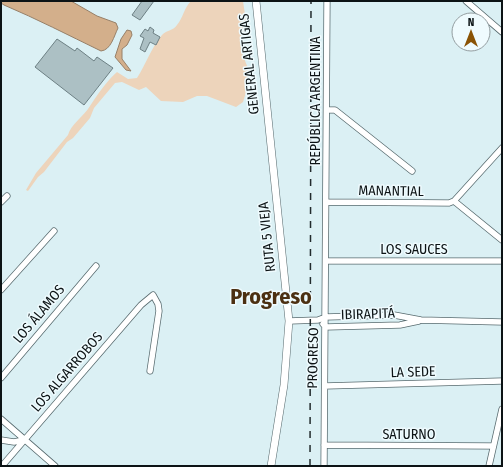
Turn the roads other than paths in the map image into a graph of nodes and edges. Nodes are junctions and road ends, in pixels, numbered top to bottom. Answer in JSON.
{"nodes":[{"id":1,"x":256,"y":1,"type":"edge"},
{"id":2,"x":327,"y":1,"type":"edge"},
{"id":3,"x":466,"y":2,"type":"edge"},
{"id":4,"x":502,"y":32,"type":"edge"},
{"id":5,"x":327,"y":110,"type":"junction"},
{"id":6,"x":268,"y":124,"type":"joint"},
{"id":7,"x":502,"y":148,"type":"edge"},
{"id":8,"x":412,"y":171,"type":"dead end"},
{"id":9,"x":7,"y":196,"type":"dead end"},
{"id":10,"x":454,"y":201,"type":"junction"},
{"id":11,"x":1,"y":202,"type":"edge"},
{"id":12,"x":327,"y":202,"type":"junction"},
{"id":13,"x":54,"y":231,"type":"dead end"},
{"id":14,"x":502,"y":239,"type":"edge"},
{"id":15,"x":326,"y":261,"type":"junction"},
{"id":16,"x":502,"y":261,"type":"edge"},
{"id":17,"x":96,"y":266,"type":"dead end"},
{"id":18,"x":1,"y":290,"type":"edge"},
{"id":19,"x":326,"y":317,"type":"junction"},
{"id":20,"x":318,"y":320,"type":"junction"},
{"id":21,"x":421,"y":320,"type":"junction"},
{"id":22,"x":289,"y":321,"type":"junction"},
{"id":23,"x":502,"y":322,"type":"edge"},
{"id":24,"x":326,"y":327,"type":"junction"},
{"id":25,"x":150,"y":371,"type":"dead end"},
{"id":26,"x":1,"y":378,"type":"edge"},
{"id":27,"x":502,"y":381,"type":"edge"},
{"id":28,"x":325,"y":386,"type":"junction"},
{"id":29,"x":502,"y":409,"type":"edge"},
{"id":30,"x":1,"y":419,"type":"edge"},
{"id":31,"x":1,"y":440,"type":"edge"},
{"id":32,"x":25,"y":440,"type":"junction"},
{"id":33,"x":324,"y":445,"type":"junction"},
{"id":34,"x":493,"y":446,"type":"junction"},
{"id":35,"x":2,"y":466,"type":"edge"},
{"id":36,"x":55,"y":466,"type":"edge"},
{"id":37,"x":271,"y":466,"type":"edge"},
{"id":38,"x":324,"y":466,"type":"edge"},
{"id":39,"x":489,"y":466,"type":"edge"}],
"edges":[{"from":1,"to":6,"type":"street","name":"GENERAL ARTIGAS"},
{"from":2,"to":5,"type":"street","name":"REPÚBLICA ARGENTINA"},
{"from":3,"to":4,"type":"street"},
{"from":5,"to":8,"type":"street"},
{"from":5,"to":12,"type":"street","name":"REPÚBLICA ARGENTINA"},
{"from":6,"to":22,"type":"street","name":"RUTA 5 VIEJA"},
{"from":7,"to":10,"type":"street"},
{"from":9,"to":11,"type":"street"},
{"from":10,"to":12,"type":"street","name":"MANANTIAL"},
{"from":10,"to":14,"type":"street"},
{"from":12,"to":15,"type":"street","name":"PROGRESO"},
{"from":13,"to":18,"type":"street"},
{"from":15,"to":16,"type":"street","name":"LOS SAUCES"},
{"from":15,"to":19,"type":"street","name":"PROGRESO"},
{"from":17,"to":26,"type":"street","name":"LOS ÁLAMOS"},
{"from":19,"to":20,"type":"street","name":"IBIRAPITÁ"},
{"from":19,"to":21,"type":"street","name":"IBIRAPITÁ"},
{"from":19,"to":24,"type":"street","name":"PROGRESO"},
{"from":20,"to":22,"type":"street","name":"IBIRAPITÁ"},
{"from":20,"to":24,"type":"street","name":"IBIRAPITÁ"},
{"from":21,"to":23,"type":"street","name":"IBIRAPITÁ"},
{"from":21,"to":24,"type":"street","name":"IBIRAPITÁ"},
{"from":22,"to":37,"type":"street","name":"RUTA 5 VIEJA"},
{"from":24,"to":28,"type":"street","name":"PROGRESO"},
{"from":25,"to":32,"type":"street","name":"LOS ALGARROBOS"},
{"from":27,"to":28,"type":"street","name":"LA SEDE"},
{"from":28,"to":33,"type":"street","name":"PROGRESO"},
{"from":29,"to":34,"type":"street"},
{"from":30,"to":32,"type":"street"},
{"from":31,"to":32,"type":"street"},
{"from":32,"to":35,"type":"street","name":"LOS ALGARROBOS"},
{"from":32,"to":36,"type":"street"},
{"from":33,"to":34,"type":"street","name":"SATURNO"},
{"from":33,"to":38,"type":"street","name":"PROGRESO"},
{"from":34,"to":39,"type":"street"}]}
